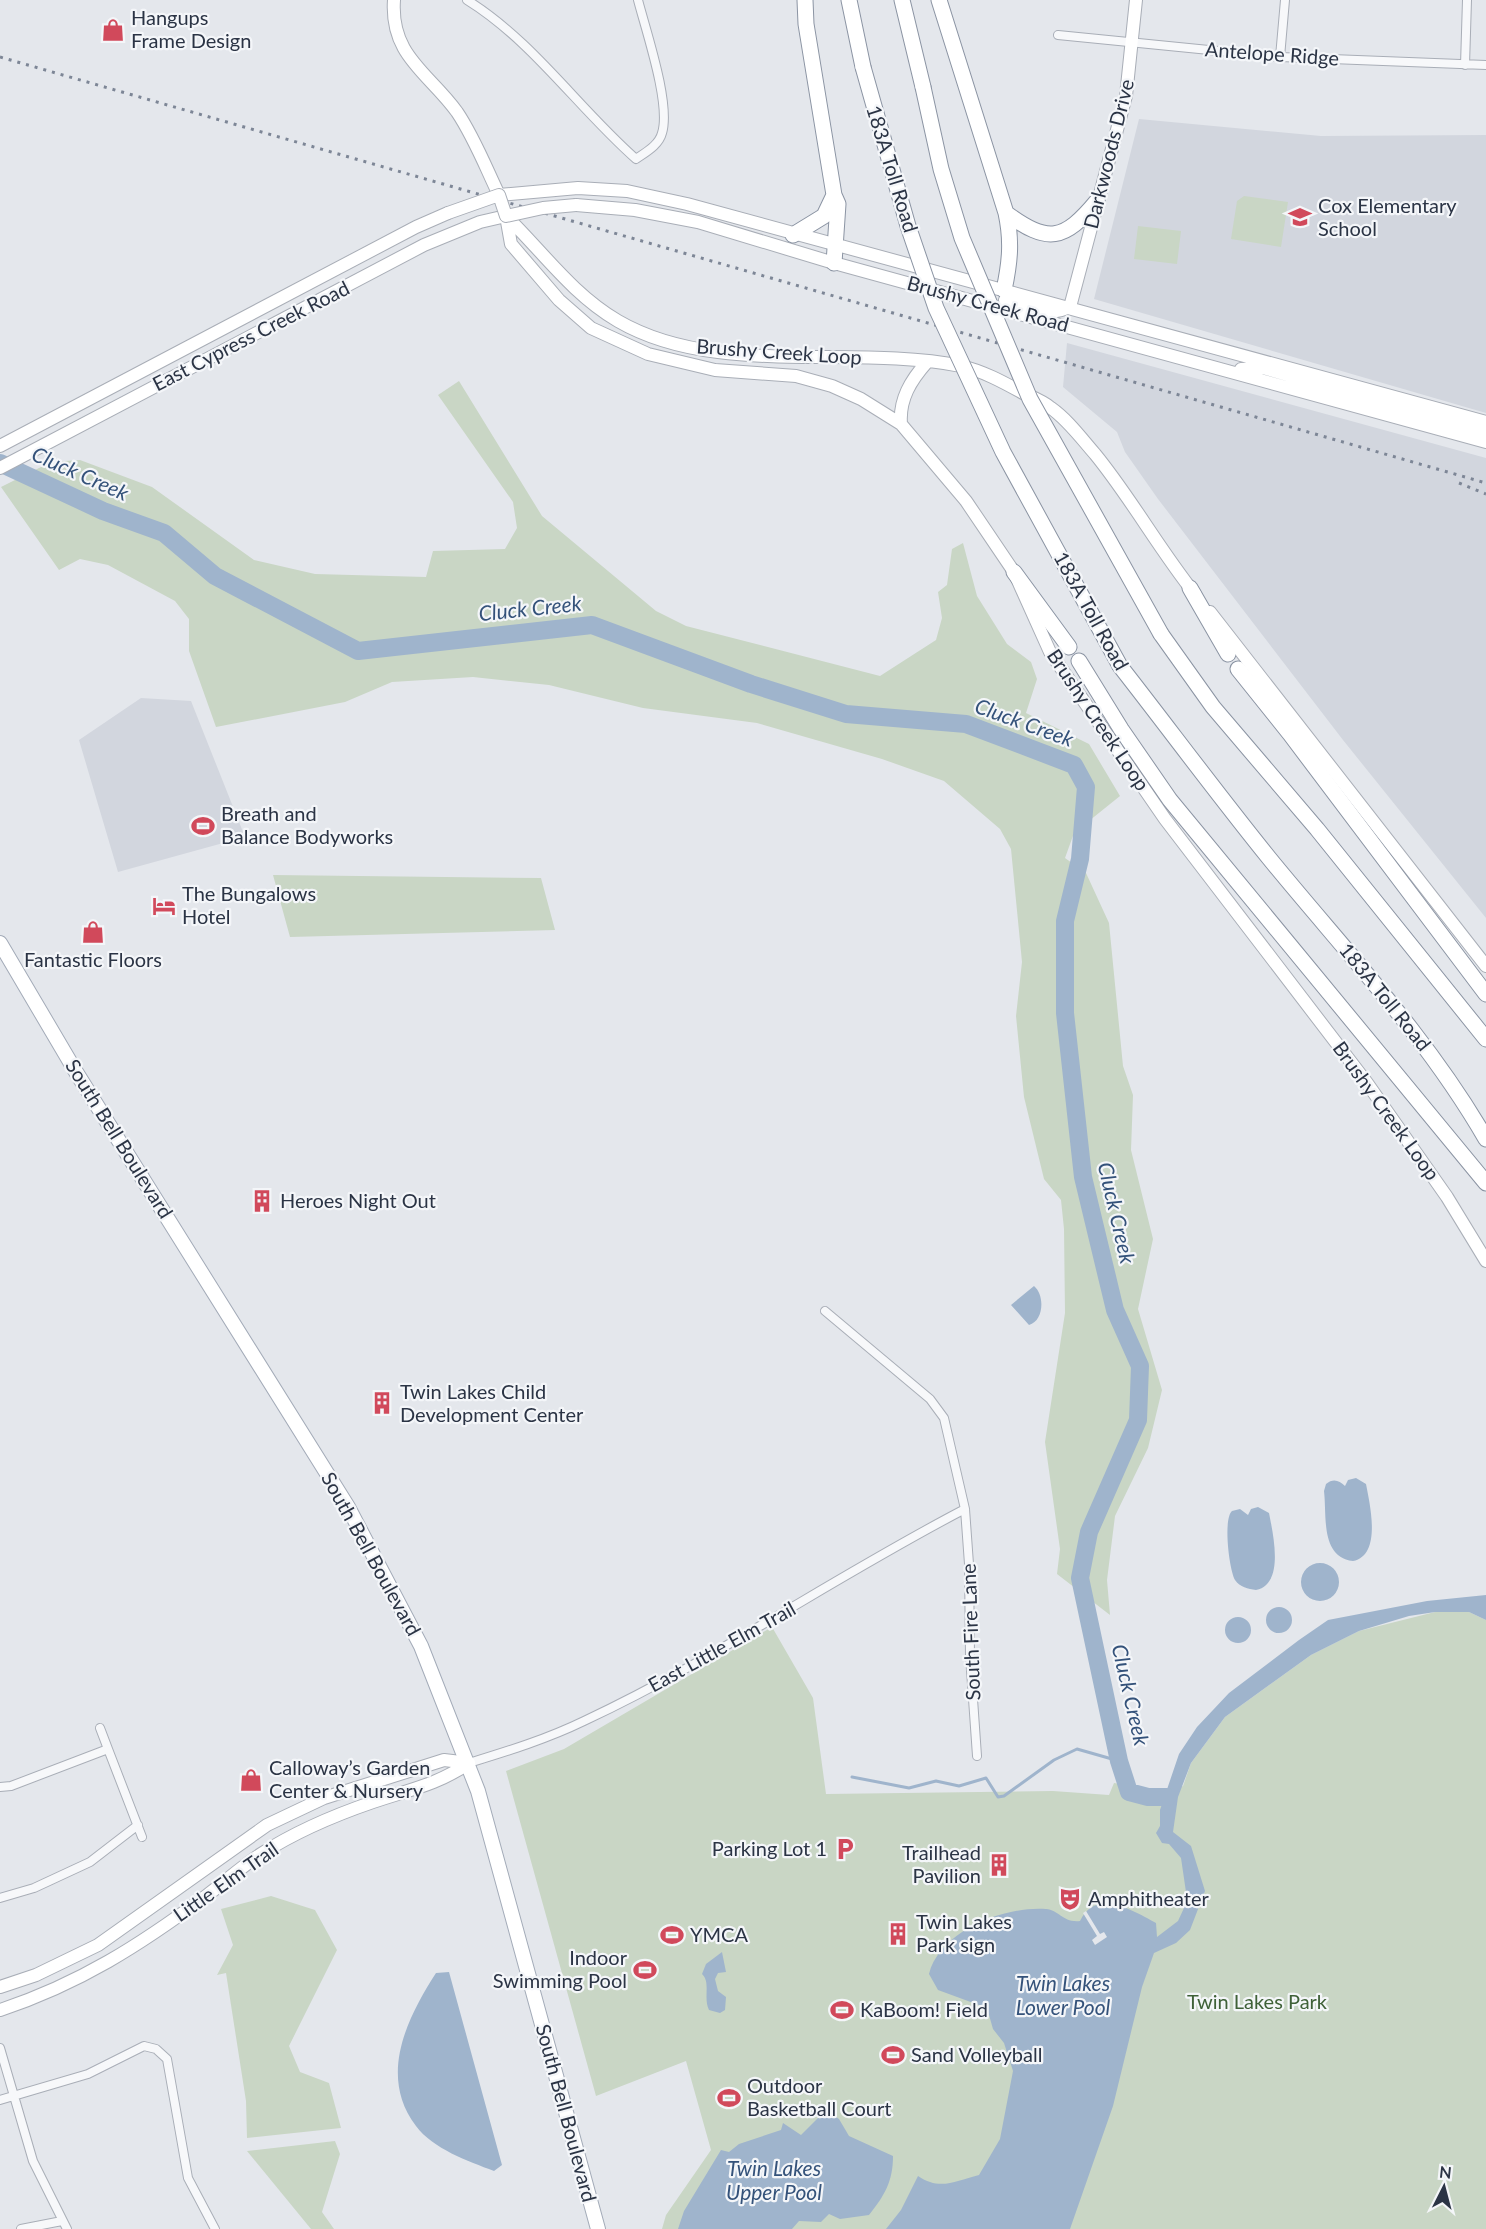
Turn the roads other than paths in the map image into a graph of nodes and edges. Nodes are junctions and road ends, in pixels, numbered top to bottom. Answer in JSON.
{"nodes":[{"id":1,"x":394,"y":0,"type":"edge"},
{"id":2,"x":467,"y":0,"type":"edge"},
{"id":3,"x":638,"y":0,"type":"edge"},
{"id":4,"x":805,"y":0,"type":"edge"},
{"id":5,"x":849,"y":0,"type":"edge"},
{"id":6,"x":902,"y":0,"type":"edge"},
{"id":7,"x":939,"y":0,"type":"edge"},
{"id":8,"x":1136,"y":0,"type":"edge"},
{"id":9,"x":1285,"y":0,"type":"edge"},
{"id":10,"x":1467,"y":0,"type":"edge"},
{"id":11,"x":1058,"y":35,"type":"dead end"},
{"id":12,"x":1133,"y":43,"type":"junction"},
{"id":13,"x":1280,"y":57,"type":"junction"},
{"id":14,"x":1466,"y":65,"type":"junction"},
{"id":15,"x":1486,"y":65,"type":"edge"},
{"id":16,"x":499,"y":195,"type":"junction"},
{"id":17,"x":834,"y":195,"type":"junction"},
{"id":18,"x":1096,"y":201,"type":"junction"},
{"id":19,"x":1006,"y":213,"type":"junction"},
{"id":20,"x":506,"y":216,"type":"junction"},
{"id":21,"x":793,"y":235,"type":"junction"},
{"id":22,"x":837,"y":246,"type":"junction"},
{"id":23,"x":834,"y":263,"type":"junction"},
{"id":24,"x":931,"y":288,"type":"junction"},
{"id":25,"x":1003,"y":294,"type":"junction"},
{"id":26,"x":1070,"y":307,"type":"junction"},
{"id":27,"x":1091,"y":332,"type":"junction"},
{"id":28,"x":927,"y":362,"type":"junction"},
{"id":29,"x":1231,"y":370,"type":"junction"},
{"id":30,"x":137,"y":372,"type":"junction"},
{"id":31,"x":142,"y":392,"type":"junction"},
{"id":32,"x":1486,"y":422,"type":"edge"},
{"id":33,"x":901,"y":424,"type":"junction"},
{"id":34,"x":1486,"y":432,"type":"edge"},
{"id":35,"x":1486,"y":442,"type":"edge"},
{"id":36,"x":0,"y":446,"type":"edge"},
{"id":37,"x":0,"y":468,"type":"edge"},
{"id":38,"x":1014,"y":572,"type":"junction"},
{"id":39,"x":1190,"y":588,"type":"junction"},
{"id":40,"x":1070,"y":647,"type":"dead end"},
{"id":41,"x":1228,"y":654,"type":"dead end"},
{"id":42,"x":1079,"y":661,"type":"dead end"},
{"id":43,"x":1238,"y":669,"type":"dead end"},
{"id":44,"x":0,"y":943,"type":"edge"},
{"id":45,"x":1486,"y":966,"type":"edge"},
{"id":46,"x":1486,"y":994,"type":"edge"},
{"id":47,"x":1486,"y":1039,"type":"edge"},
{"id":48,"x":1486,"y":1139,"type":"edge"},
{"id":49,"x":1486,"y":1183,"type":"edge"},
{"id":50,"x":1486,"y":1261,"type":"edge"},
{"id":51,"x":825,"y":1311,"type":"dead end"},
{"id":52,"x":965,"y":1509,"type":"junction"},
{"id":53,"x":100,"y":1728,"type":"dead end"},
{"id":54,"x":108,"y":1749,"type":"junction"},
{"id":55,"x":977,"y":1756,"type":"dead end"},
{"id":56,"x":469,"y":1763,"type":"junction"},
{"id":57,"x":0,"y":1788,"type":"edge"},
{"id":58,"x":138,"y":1825,"type":"junction"},
{"id":59,"x":142,"y":1837,"type":"dead end"},
{"id":60,"x":0,"y":1898,"type":"edge"},
{"id":61,"x":0,"y":1987,"type":"edge"},
{"id":62,"x":0,"y":2010,"type":"edge"},
{"id":63,"x":0,"y":2048,"type":"edge"},
{"id":64,"x":13,"y":2099,"type":"junction"},
{"id":65,"x":0,"y":2100,"type":"edge"},
{"id":66,"x":64,"y":2225,"type":"edge"},
{"id":67,"x":21,"y":2229,"type":"edge"},
{"id":68,"x":216,"y":2229,"type":"edge"},
{"id":69,"x":598,"y":2229,"type":"edge"}],
"edges":[{"from":1,"to":16,"type":"main road"},
{"from":2,"to":3,"type":"street"},
{"from":4,"to":17,"type":"highway"},
{"from":5,"to":48,"type":"highway","name":"183A Toll Road","bridge":true},
{"from":6,"to":47,"type":"highway","bridge":true},
{"from":7,"to":19,"type":"highway"},
{"from":8,"to":12,"type":"main road","name":"Darkwoods Drive"},
{"from":9,"to":13,"type":"street"},
{"from":10,"to":14,"type":"street"},
{"from":11,"to":12,"type":"street","name":"Antelope Ridge"},
{"from":12,"to":13,"type":"street","name":"Antelope Ridge"},
{"from":12,"to":18,"type":"main road","name":"Darkwoods Drive"},
{"from":13,"to":14,"type":"street","name":"Antelope Ridge"},
{"from":14,"to":15,"type":"street","name":"Antelope Ridge"},
{"from":16,"to":20,"type":"main road","bridge":true},
{"from":16,"to":21,"type":"main road","name":"Brushy Creek Road"},
{"from":16,"to":30,"type":"main road","name":"East Cypress Creek Road","bridge":true},
{"from":17,"to":21,"type":"highway"},
{"from":17,"to":22,"type":"highway"},
{"from":18,"to":19,"type":"highway"},
{"from":18,"to":26,"type":"main road","name":"Darkwoods Drive"},
{"from":19,"to":25,"type":"highway"},
{"from":20,"to":23,"type":"main road","name":"Brushy Creek Road","bridge":true},
{"from":20,"to":28,"type":"main road","name":"Brushy Creek Loop"},
{"from":20,"to":31,"type":"main road","name":"East Cypress Creek Road"},
{"from":20,"to":33,"type":"main road","name":"Brushy Creek Loop"},
{"from":21,"to":22,"type":"main road","name":"Brushy Creek Road"},
{"from":22,"to":23,"type":"highway"},
{"from":22,"to":25,"type":"main road","name":"Brushy Creek Road"},
{"from":23,"to":24,"type":"main road","name":"Brushy Creek Road"},
{"from":24,"to":25,"type":"main road"},
{"from":24,"to":27,"type":"main road","name":"Brushy Creek Road"},
{"from":25,"to":26,"type":"main road","name":"Brushy Creek Road"},
{"from":26,"to":27,"type":"main road"},
{"from":26,"to":32,"type":"main road","name":"Brushy Creek Road"},
{"from":27,"to":29,"type":"main road","name":"Brushy Creek Road"},
{"from":28,"to":33,"type":"main road"},
{"from":28,"to":39,"type":"main road","name":"Brushy Creek Loop"},
{"from":29,"to":34,"type":"main road"},
{"from":29,"to":35,"type":"main road","name":"Brushy Creek Road"},
{"from":30,"to":31,"type":"main road"},
{"from":30,"to":36,"type":"main road","name":"East Cypress Creek Road"},
{"from":31,"to":37,"type":"main road","name":"East Cypress Creek Road"},
{"from":33,"to":38,"type":"main road","name":"Brushy Creek Loop"},
{"from":38,"to":40,"type":"highway"},
{"from":38,"to":50,"type":"main road","name":"Brushy Creek Loop"},
{"from":39,"to":41,"type":"highway"},
{"from":39,"to":45,"type":"main road","name":"Brushy Creek Loop"},
{"from":42,"to":49,"type":"highway"},
{"from":43,"to":46,"type":"highway"},
{"from":44,"to":56,"type":"main road","name":"South Bell Boulevard"},
{"from":51,"to":52,"type":"street","name":"South Fire Lane"},
{"from":52,"to":55,"type":"street","name":"South Fire Lane"},
{"from":52,"to":56,"type":"street","name":"East Little Elm Trail"},
{"from":53,"to":54,"type":"street"},
{"from":54,"to":57,"type":"street"},
{"from":54,"to":58,"type":"street"},
{"from":56,"to":61,"type":"main road","name":"Little Elm Trail"},
{"from":56,"to":62,"type":"main road","name":"Little Elm Trail"},
{"from":56,"to":69,"type":"main road","name":"South Bell Boulevard"},
{"from":58,"to":59,"type":"street"},
{"from":58,"to":60,"type":"street"},
{"from":63,"to":64,"type":"street"},
{"from":64,"to":65,"type":"street"},
{"from":64,"to":66,"type":"street"},
{"from":64,"to":68,"type":"street"},
{"from":66,"to":67,"type":"street"}]}
